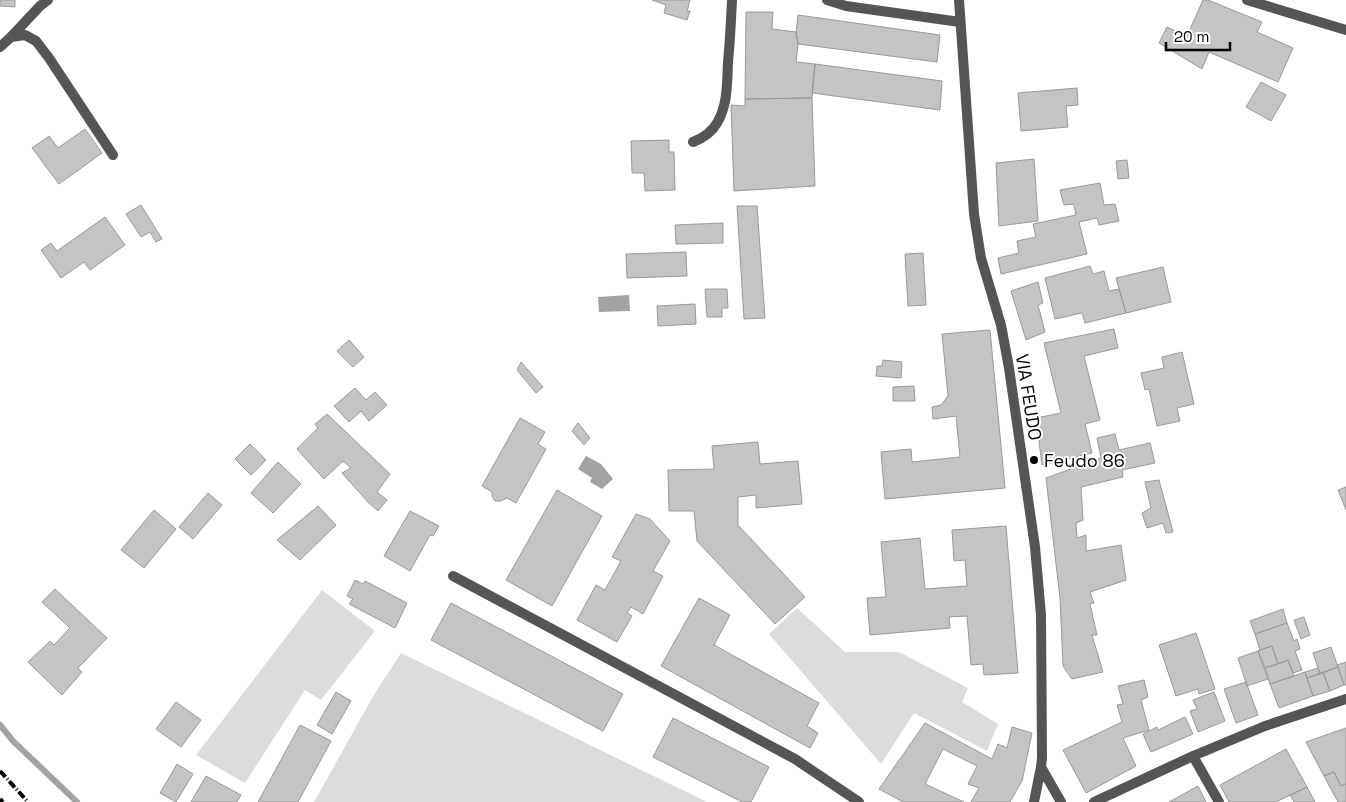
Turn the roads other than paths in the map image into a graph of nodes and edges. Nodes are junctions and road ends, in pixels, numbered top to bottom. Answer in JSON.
{"nodes":[{"id":1,"x":732,"y":0,"type":"edge"},
{"id":2,"x":827,"y":0,"type":"edge"},
{"id":3,"x":959,"y":0,"type":"edge"},
{"id":4,"x":1247,"y":0,"type":"edge"},
{"id":5,"x":43,"y":2,"type":"edge"},
{"id":6,"x":960,"y":22,"type":"junction"},
{"id":7,"x":1346,"y":30,"type":"edge"},
{"id":8,"x":11,"y":37,"type":"junction"},
{"id":9,"x":0,"y":47,"type":"edge"},
{"id":10,"x":693,"y":142,"type":"dead end"},
{"id":11,"x":113,"y":155,"type":"dead end"},
{"id":12,"x":453,"y":576,"type":"dead end"},
{"id":13,"x":1346,"y":699,"type":"edge"},
{"id":14,"x":1193,"y":756,"type":"junction"},
{"id":15,"x":1041,"y":767,"type":"junction"},
{"id":16,"x":859,"y":802,"type":"edge"},
{"id":17,"x":1034,"y":802,"type":"edge"},
{"id":18,"x":1061,"y":802,"type":"edge"},
{"id":19,"x":1094,"y":802,"type":"edge"},
{"id":20,"x":1219,"y":802,"type":"edge"}],
"edges":[{"from":1,"to":10,"type":"street"},
{"from":2,"to":6,"type":"street"},
{"from":3,"to":6,"type":"street","name":"VIA FEUDO"},
{"from":4,"to":7,"type":"street"},
{"from":5,"to":8,"type":"street"},
{"from":6,"to":15,"type":"street","name":"VIA FEUDO"},
{"from":8,"to":9,"type":"street"},
{"from":8,"to":11,"type":"street"},
{"from":12,"to":16,"type":"street"},
{"from":13,"to":14,"type":"street"},
{"from":14,"to":19,"type":"street"},
{"from":14,"to":20,"type":"street"},
{"from":15,"to":17,"type":"street","name":"VIA FEUDO"},
{"from":15,"to":18,"type":"street"}]}
